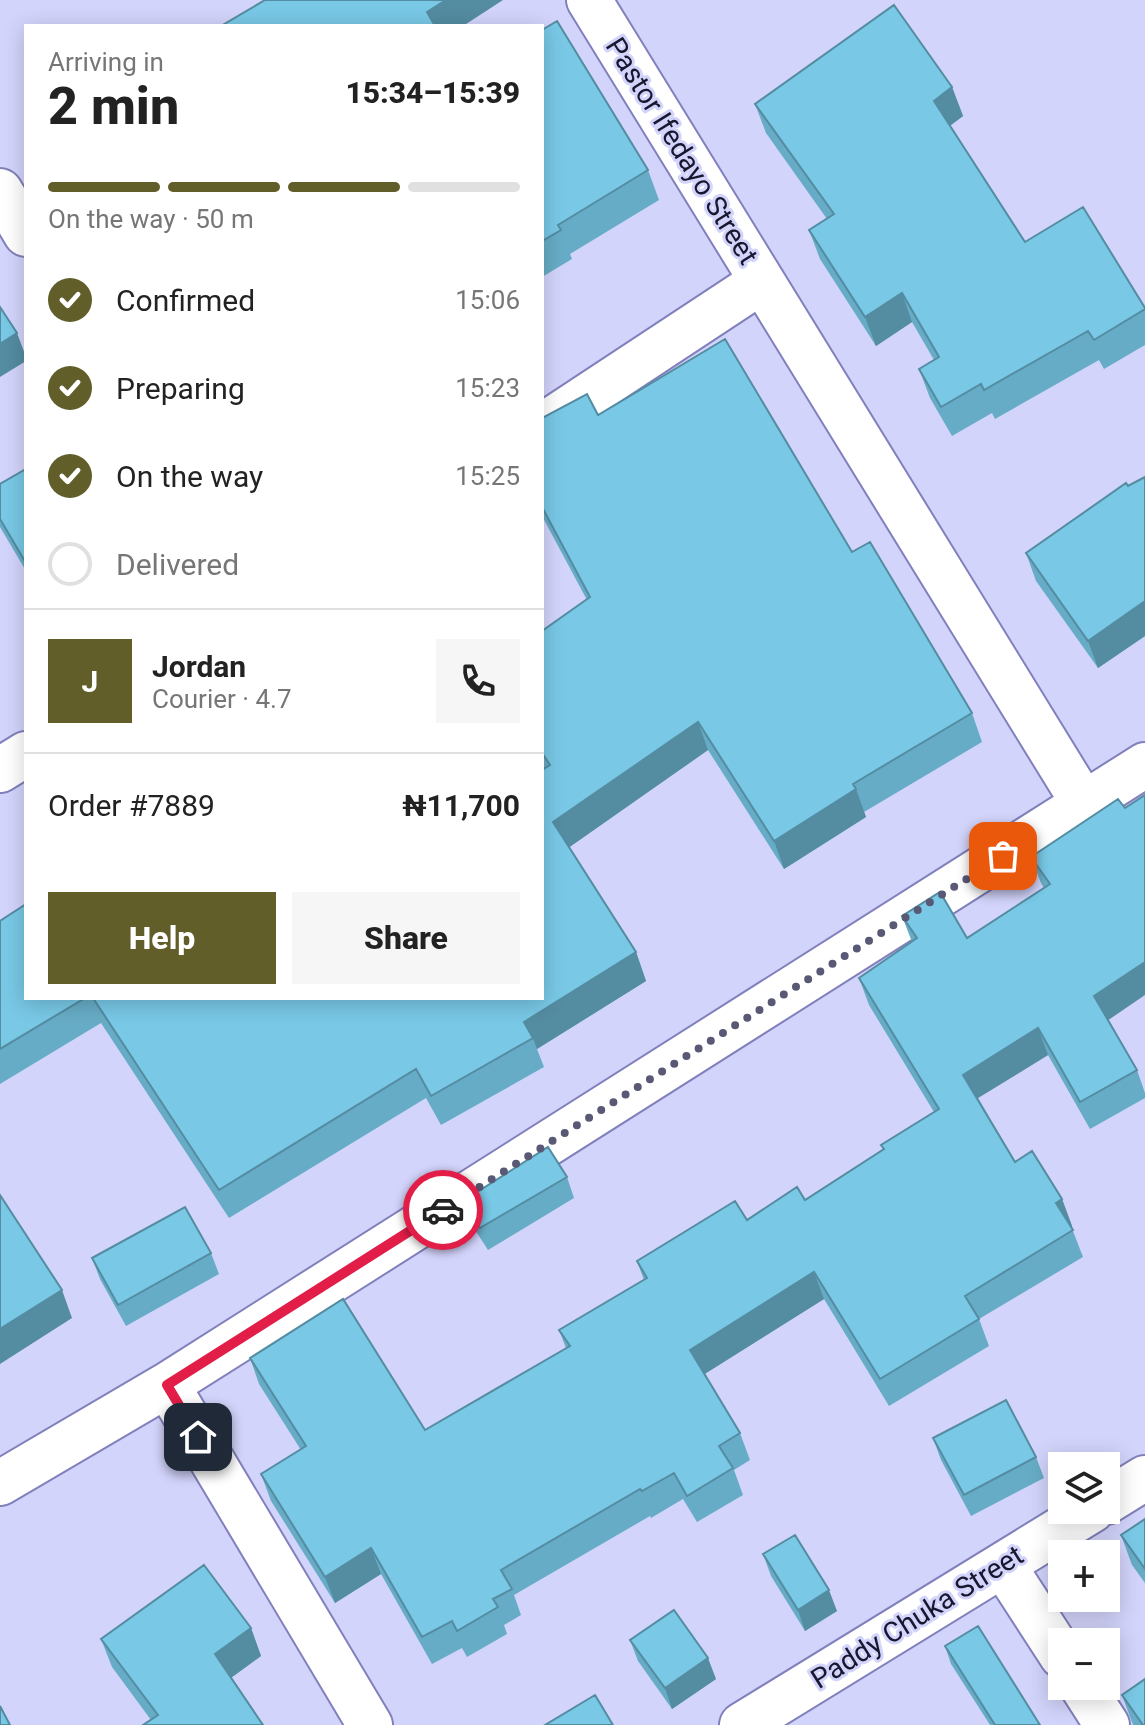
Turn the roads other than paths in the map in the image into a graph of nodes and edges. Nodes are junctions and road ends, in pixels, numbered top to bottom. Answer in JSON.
{"nodes":[{"id":1,"x":589,"y":0,"type":"edge"},
{"id":2,"x":0,"y":191,"type":"edge"},
{"id":3,"x":24,"y":231,"type":"edge"},
{"id":4,"x":762,"y":281,"type":"junction"},
{"id":5,"x":544,"y":425,"type":"edge"},
{"id":6,"x":24,"y":755,"type":"edge"},
{"id":7,"x":1145,"y":765,"type":"edge"},
{"id":8,"x":0,"y":770,"type":"edge"},
{"id":9,"x":1084,"y":804,"type":"junction"},
{"id":10,"x":167,"y":1385,"type":"junction"},
{"id":11,"x":1145,"y":1478,"type":"edge"},
{"id":12,"x":0,"y":1483,"type":"edge"},
{"id":13,"x":1120,"y":1493,"type":"edge"},
{"id":14,"x":1069,"y":1524,"type":"edge"},
{"id":15,"x":1003,"y":1565,"type":"junction"},
{"id":16,"x":1048,"y":1634,"type":"edge"},
{"id":17,"x":1091,"y":1700,"type":"edge"},
{"id":18,"x":370,"y":1725,"type":"edge"},
{"id":19,"x":742,"y":1725,"type":"edge"},
{"id":20,"x":1107,"y":1725,"type":"edge"}],
"edges":[{"from":1,"to":4,"type":"street","name":"Pastor Ifedayo Street"},
{"from":2,"to":3,"type":"street"},
{"from":4,"to":5,"type":"street","name":"Pastor Ifedayo Street"},
{"from":4,"to":9,"type":"street"},
{"from":6,"to":8,"type":"street"},
{"from":7,"to":9,"type":"street"},
{"from":9,"to":10,"type":"street"},
{"from":10,"to":12,"type":"street"},
{"from":10,"to":18,"type":"street"},
{"from":11,"to":13,"type":"street"},
{"from":14,"to":15,"type":"street","name":"Paddy Chuka Street"},
{"from":15,"to":16,"type":"street"},
{"from":15,"to":19,"type":"street","name":"Paddy Chuka Street"},
{"from":17,"to":20,"type":"street"}]}
